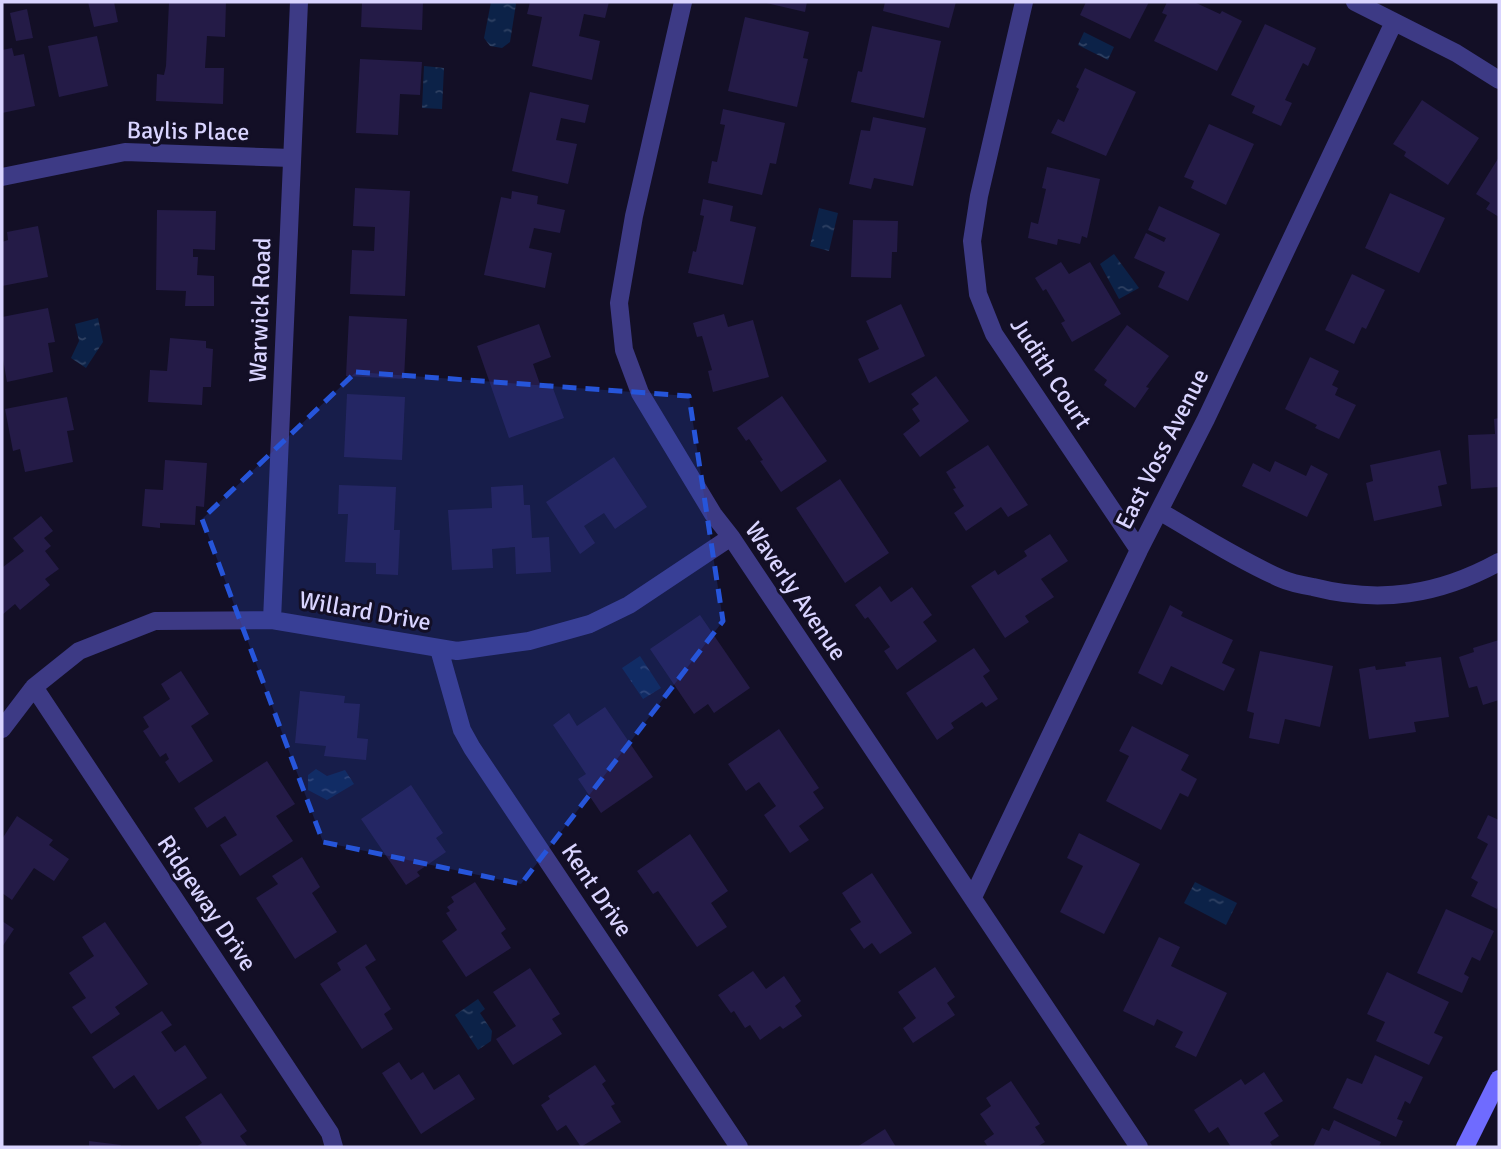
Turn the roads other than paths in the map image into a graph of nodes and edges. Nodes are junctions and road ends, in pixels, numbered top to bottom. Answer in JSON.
{"nodes":[{"id":1,"x":299,"y":2,"type":"edge"},
{"id":2,"x":683,"y":2,"type":"edge"},
{"id":3,"x":1024,"y":2,"type":"edge"},
{"id":4,"x":1354,"y":2,"type":"edge"},
{"id":5,"x":1394,"y":22,"type":"junction"},
{"id":6,"x":1499,"y":80,"type":"edge"},
{"id":7,"x":291,"y":158,"type":"junction"},
{"id":8,"x":2,"y":177,"type":"edge"},
{"id":9,"x":1159,"y":511,"type":"junction"},
{"id":10,"x":731,"y":537,"type":"junction"},
{"id":11,"x":1139,"y":550,"type":"junction"},
{"id":12,"x":1499,"y":562,"type":"edge"},
{"id":13,"x":272,"y":620,"type":"junction"},
{"id":14,"x":439,"y":649,"type":"junction"},
{"id":15,"x":34,"y":687,"type":"junction"},
{"id":16,"x":2,"y":729,"type":"edge"},
{"id":17,"x":973,"y":897,"type":"junction"},
{"id":18,"x":1499,"y":1079,"type":"edge"},
{"id":19,"x":334,"y":1147,"type":"edge"},
{"id":20,"x":739,"y":1147,"type":"edge"},
{"id":21,"x":1139,"y":1147,"type":"edge"},
{"id":22,"x":1465,"y":1147,"type":"edge"}],
"edges":[{"from":1,"to":7,"type":"street","name":"Warwick Road"},
{"from":2,"to":10,"type":"street","name":"Waverly Avenue"},
{"from":3,"to":11,"type":"street","name":"Judith Court"},
{"from":4,"to":5,"type":"street"},
{"from":5,"to":6,"type":"street"},
{"from":5,"to":9,"type":"street","name":"East Voss Avenue"},
{"from":7,"to":8,"type":"street","name":"Baylis Place"},
{"from":7,"to":13,"type":"street","name":"Warwick Road"},
{"from":9,"to":11,"type":"street","name":"East Voss Avenue"},
{"from":9,"to":12,"type":"street"},
{"from":10,"to":14,"type":"street","name":"Willard Drive"},
{"from":10,"to":17,"type":"street","name":"Waverly Avenue"},
{"from":11,"to":17,"type":"street","name":"East Voss Avenue"},
{"from":13,"to":14,"type":"street","name":"Willard Drive"},
{"from":13,"to":15,"type":"street","name":"Willard Drive"},
{"from":14,"to":20,"type":"street","name":"Kent Drive"},
{"from":15,"to":16,"type":"street","name":"Willard Drive"},
{"from":15,"to":19,"type":"street","name":"Ridgeway Drive"},
{"from":17,"to":21,"type":"street","name":"Waverly Avenue"},
{"from":18,"to":22,"type":"main road"}]}
